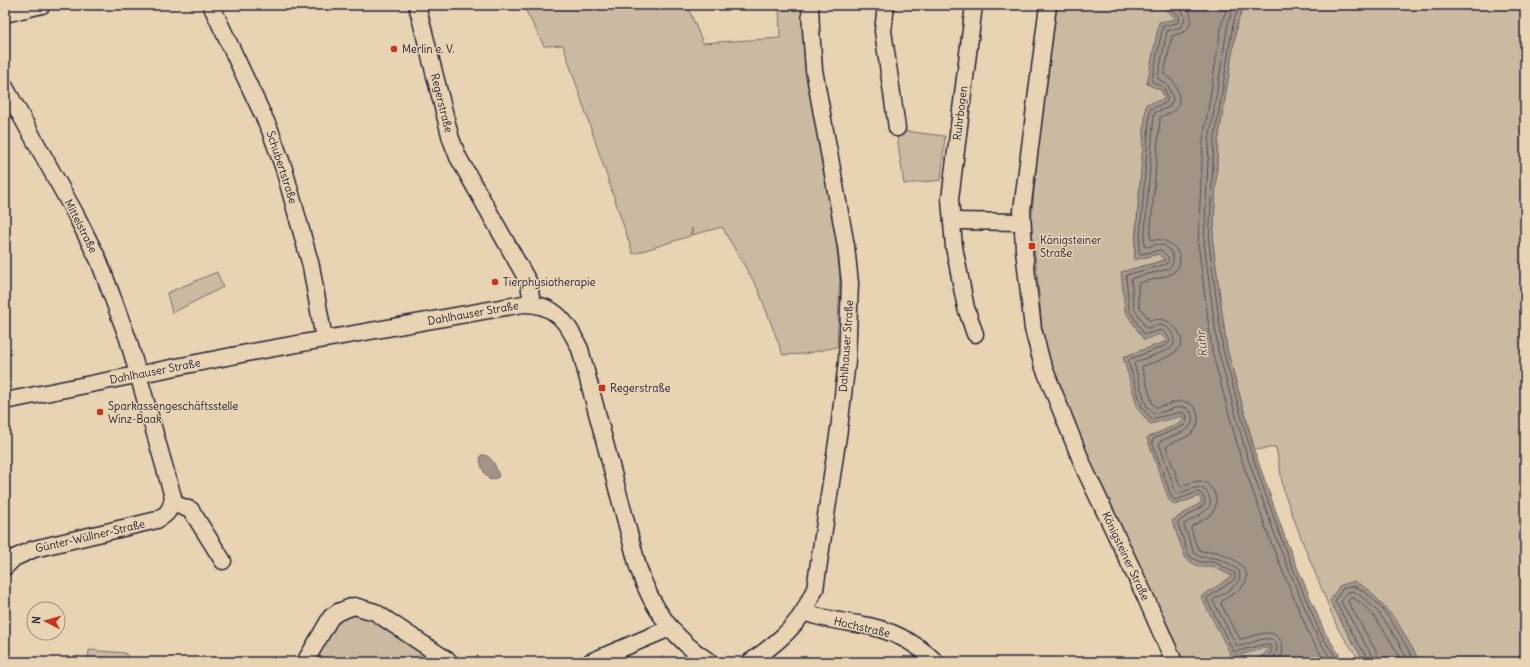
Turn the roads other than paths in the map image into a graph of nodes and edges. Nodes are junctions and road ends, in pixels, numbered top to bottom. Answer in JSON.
{"nodes":[{"id":1,"x":42,"y":5,"type":"edge"},
{"id":2,"x":211,"y":5,"type":"edge"},
{"id":3,"x":417,"y":5,"type":"edge"},
{"id":4,"x":810,"y":5,"type":"edge"},
{"id":5,"x":886,"y":5,"type":"edge"},
{"id":6,"x":974,"y":5,"type":"edge"},
{"id":7,"x":1048,"y":5,"type":"edge"},
{"id":8,"x":5,"y":14,"type":"edge"},
{"id":9,"x":5,"y":87,"type":"edge"},
{"id":10,"x":897,"y":128,"type":"dead end"},
{"id":11,"x":952,"y":222,"type":"junction"},
{"id":12,"x":1022,"y":222,"type":"junction"},
{"id":13,"x":532,"y":304,"type":"junction"},
{"id":14,"x":974,"y":334,"type":"dead end"},
{"id":15,"x":324,"y":339,"type":"junction"},
{"id":16,"x":137,"y":374,"type":"junction"},
{"id":17,"x":5,"y":401,"type":"edge"},
{"id":18,"x":172,"y":503,"type":"junction"},
{"id":19,"x":223,"y":561,"type":"dead end"},
{"id":20,"x":5,"y":567,"type":"edge"},
{"id":21,"x":804,"y":612,"type":"junction"},
{"id":22,"x":670,"y":628,"type":"junction"},
{"id":23,"x":305,"y":662,"type":"edge"},
{"id":24,"x":450,"y":662,"type":"edge"},
{"id":25,"x":590,"y":662,"type":"edge"},
{"id":26,"x":710,"y":662,"type":"edge"},
{"id":27,"x":750,"y":662,"type":"edge"},
{"id":28,"x":936,"y":662,"type":"edge"},
{"id":29,"x":1174,"y":662,"type":"edge"}],
"edges":[{"from":1,"to":8,"type":"street"},
{"from":2,"to":15,"type":"street","name":"Schubertstraße"},
{"from":3,"to":13,"type":"street","name":"Regerstraße"},
{"from":4,"to":21,"type":"street","name":"Dahlhauser Straße"},
{"from":5,"to":10,"type":"street"},
{"from":6,"to":11,"type":"street","name":"Ruhrbogen"},
{"from":7,"to":12,"type":"street","name":"Königsteiner Straße"},
{"from":9,"to":16,"type":"street","name":"Mittelstraße"},
{"from":11,"to":12,"type":"street"},
{"from":11,"to":14,"type":"street","name":"Ruhrbogen"},
{"from":12,"to":29,"type":"street","name":"Königsteiner Straße"},
{"from":13,"to":15,"type":"street","name":"Dahlhauser Straße"},
{"from":13,"to":22,"type":"street","name":"Dahlhauser Straße"},
{"from":15,"to":16,"type":"street","name":"Dahlhauser Straße"},
{"from":16,"to":17,"type":"street","name":"Dahlhauser Straße"},
{"from":16,"to":18,"type":"street"},
{"from":18,"to":19,"type":"street"},
{"from":18,"to":20,"type":"street","name":"Günter-Wüllner-Straße"},
{"from":21,"to":27,"type":"street","name":"Dahlhauser Straße"},
{"from":21,"to":28,"type":"street","name":"Hochstraße"},
{"from":22,"to":25,"type":"street"},
{"from":22,"to":26,"type":"street","name":"Dahlhauser Straße"},
{"from":23,"to":24,"type":"street"}]}
